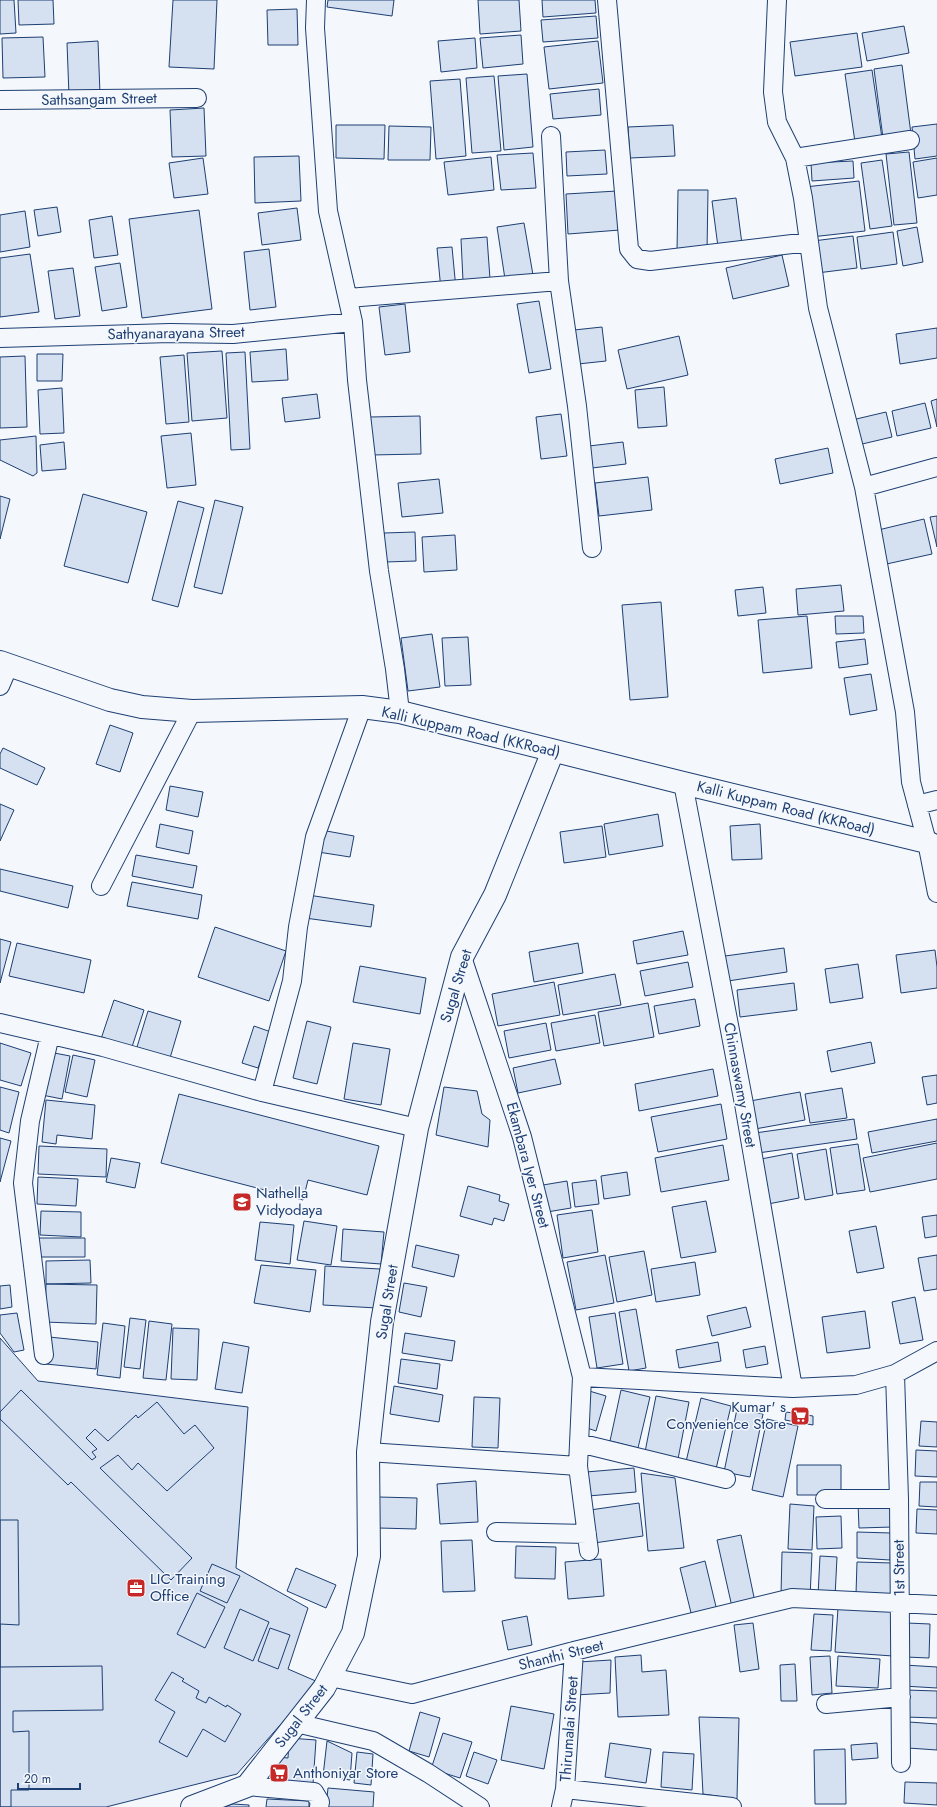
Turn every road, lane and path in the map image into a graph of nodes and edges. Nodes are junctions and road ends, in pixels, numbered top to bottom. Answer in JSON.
{"nodes":[{"id":1,"x":316,"y":0,"type":"edge"},
{"id":2,"x":607,"y":0,"type":"edge"},
{"id":3,"x":777,"y":0,"type":"edge"},
{"id":4,"x":197,"y":98,"type":"dead end"},
{"id":5,"x":0,"y":100,"type":"edge"},
{"id":6,"x":551,"y":136,"type":"dead end"},
{"id":7,"x":910,"y":140,"type":"dead end"},
{"id":8,"x":795,"y":158,"type":"junction"},
{"id":9,"x":809,"y":242,"type":"junction"},
{"id":10,"x":559,"y":282,"type":"junction"},
{"id":11,"x":348,"y":298,"type":"junction"},
{"id":12,"x":352,"y":322,"type":"junction"},
{"id":13,"x":0,"y":338,"type":"edge"},
{"id":14,"x":937,"y":467,"type":"edge"},
{"id":15,"x":864,"y":487,"type":"junction"},
{"id":16,"x":592,"y":548,"type":"dead end"},
{"id":17,"x":5,"y":664,"type":"edge"},
{"id":18,"x":0,"y":686,"type":"edge"},
{"id":19,"x":362,"y":707,"type":"junction"},
{"id":20,"x":192,"y":710,"type":"junction"},
{"id":21,"x":400,"y":712,"type":"junction"},
{"id":22,"x":553,"y":751,"type":"junction"},
{"id":23,"x":683,"y":783,"type":"junction"},
{"id":24,"x":937,"y":800,"type":"edge"},
{"id":25,"x":917,"y":805,"type":"junction"},
{"id":26,"x":932,"y":844,"type":"edge"},
{"id":27,"x":101,"y":886,"type":"dead end"},
{"id":28,"x":937,"y":893,"type":"edge"},
{"id":29,"x":462,"y":957,"type":"junction"},
{"id":30,"x":0,"y":1023,"type":"edge"},
{"id":31,"x":50,"y":1034,"type":"junction"},
{"id":32,"x":262,"y":1092,"type":"junction"},
{"id":33,"x":418,"y":1128,"type":"junction"},
{"id":34,"x":937,"y":1351,"type":"edge"},
{"id":35,"x":44,"y":1355,"type":"dead end"},
{"id":36,"x":895,"y":1374,"type":"junction"},
{"id":37,"x":582,"y":1376,"type":"junction"},
{"id":38,"x":793,"y":1388,"type":"junction"},
{"id":39,"x":579,"y":1443,"type":"junction"},
{"id":40,"x":368,"y":1452,"type":"junction"},
{"id":41,"x":578,"y":1466,"type":"junction"},
{"id":42,"x":726,"y":1479,"type":"dead end"},
{"id":43,"x":825,"y":1499,"type":"dead end"},
{"id":44,"x":899,"y":1499,"type":"junction"},
{"id":45,"x":496,"y":1532,"type":"dead end"},
{"id":46,"x":900,"y":1603,"type":"junction"},
{"id":47,"x":937,"y":1604,"type":"edge"},
{"id":48,"x":574,"y":1651,"type":"junction"},
{"id":49,"x":330,"y":1677,"type":"junction"},
{"id":50,"x":901,"y":1697,"type":"junction"},
{"id":51,"x":826,"y":1704,"type":"dead end"},
{"id":52,"x":296,"y":1723,"type":"junction"},
{"id":53,"x":901,"y":1763,"type":"dead end"},
{"id":54,"x":247,"y":1786,"type":"junction"},
{"id":55,"x":565,"y":1789,"type":"junction"},
{"id":56,"x":192,"y":1807,"type":"edge"},
{"id":57,"x":319,"y":1807,"type":"edge"},
{"id":58,"x":480,"y":1807,"type":"edge"},
{"id":59,"x":561,"y":1807,"type":"edge"},
{"id":60,"x":732,"y":1807,"type":"edge"}],
"edges":[{"from":1,"to":11,"type":"street"},
{"from":2,"to":9,"type":"street"},
{"from":3,"to":8,"type":"street"},
{"from":4,"to":5,"type":"street","name":"Sathsangam Street"},
{"from":6,"to":10,"type":"street"},
{"from":7,"to":8,"type":"street"},
{"from":8,"to":9,"type":"street"},
{"from":9,"to":15,"type":"street"},
{"from":10,"to":11,"type":"street"},
{"from":10,"to":16,"type":"street"},
{"from":11,"to":12,"type":"street"},
{"from":12,"to":13,"type":"street","name":"Sathyanarayana Street"},
{"from":12,"to":21,"type":"street"},
{"from":14,"to":15,"type":"street"},
{"from":15,"to":25,"type":"street"},
{"from":17,"to":18,"type":"street"},
{"from":17,"to":20,"type":"street","name":"Kalli Kuppam Road (KKRoad)"},
{"from":19,"to":20,"type":"street","name":"Kalli Kuppam Road (KKRoad)"},
{"from":19,"to":21,"type":"street","name":"Kalli Kuppam Road (KKRoad)"},
{"from":19,"to":32,"type":"street"},
{"from":20,"to":27,"type":"street"},
{"from":21,"to":22,"type":"street","name":"Kalli Kuppam Road (KKRoad)"},
{"from":22,"to":23,"type":"street","name":"Kalli Kuppam Road (KKRoad)"},
{"from":22,"to":29,"type":"street","name":"Sugal Street"},
{"from":23,"to":26,"type":"street","name":"Kalli Kuppam Road (KKRoad)"},
{"from":23,"to":38,"type":"street","name":"Chinnaswamy Street"},
{"from":24,"to":25,"type":"street"},
{"from":25,"to":26,"type":"street"},
{"from":26,"to":28,"type":"street"},
{"from":29,"to":33,"type":"street","name":"Sugal Street"},
{"from":29,"to":37,"type":"street","name":"Ekambara Iyer Street"},
{"from":30,"to":31,"type":"street"},
{"from":31,"to":32,"type":"street"},
{"from":31,"to":35,"type":"street"},
{"from":32,"to":33,"type":"street"},
{"from":33,"to":40,"type":"street","name":"Sugal Street"},
{"from":34,"to":36,"type":"street"},
{"from":36,"to":38,"type":"street"},
{"from":36,"to":44,"type":"street","name":"1st Street"},
{"from":37,"to":38,"type":"street"},
{"from":37,"to":39,"type":"street","name":"Ekambara Iyer Street"},
{"from":39,"to":41,"type":"street","name":"Ekambara Iyer Street"},
{"from":39,"to":42,"type":"street"},
{"from":40,"to":41,"type":"street"},
{"from":40,"to":49,"type":"street","name":"Sugal Street"},
{"from":41,"to":45,"type":"street","name":"Ekambara Iyer Street"},
{"from":43,"to":44,"type":"street"},
{"from":44,"to":46,"type":"street","name":"1st Street"},
{"from":46,"to":47,"type":"street","name":"Shanthi Street"},
{"from":46,"to":48,"type":"street","name":"Shanthi Street"},
{"from":46,"to":50,"type":"street","name":"1st Street"},
{"from":48,"to":49,"type":"street","name":"Shanthi Street"},
{"from":48,"to":55,"type":"street","name":"Thirumalai Street"},
{"from":49,"to":52,"type":"street","name":"Sugal Street"},
{"from":50,"to":51,"type":"street"},
{"from":50,"to":53,"type":"street","name":"1st Street"},
{"from":52,"to":54,"type":"street","name":"Sugal Street"},
{"from":52,"to":58,"type":"street"},
{"from":54,"to":56,"type":"street"},
{"from":54,"to":57,"type":"street"},
{"from":55,"to":59,"type":"street","name":"Thirumalai Street"},
{"from":55,"to":60,"type":"street"}]}
